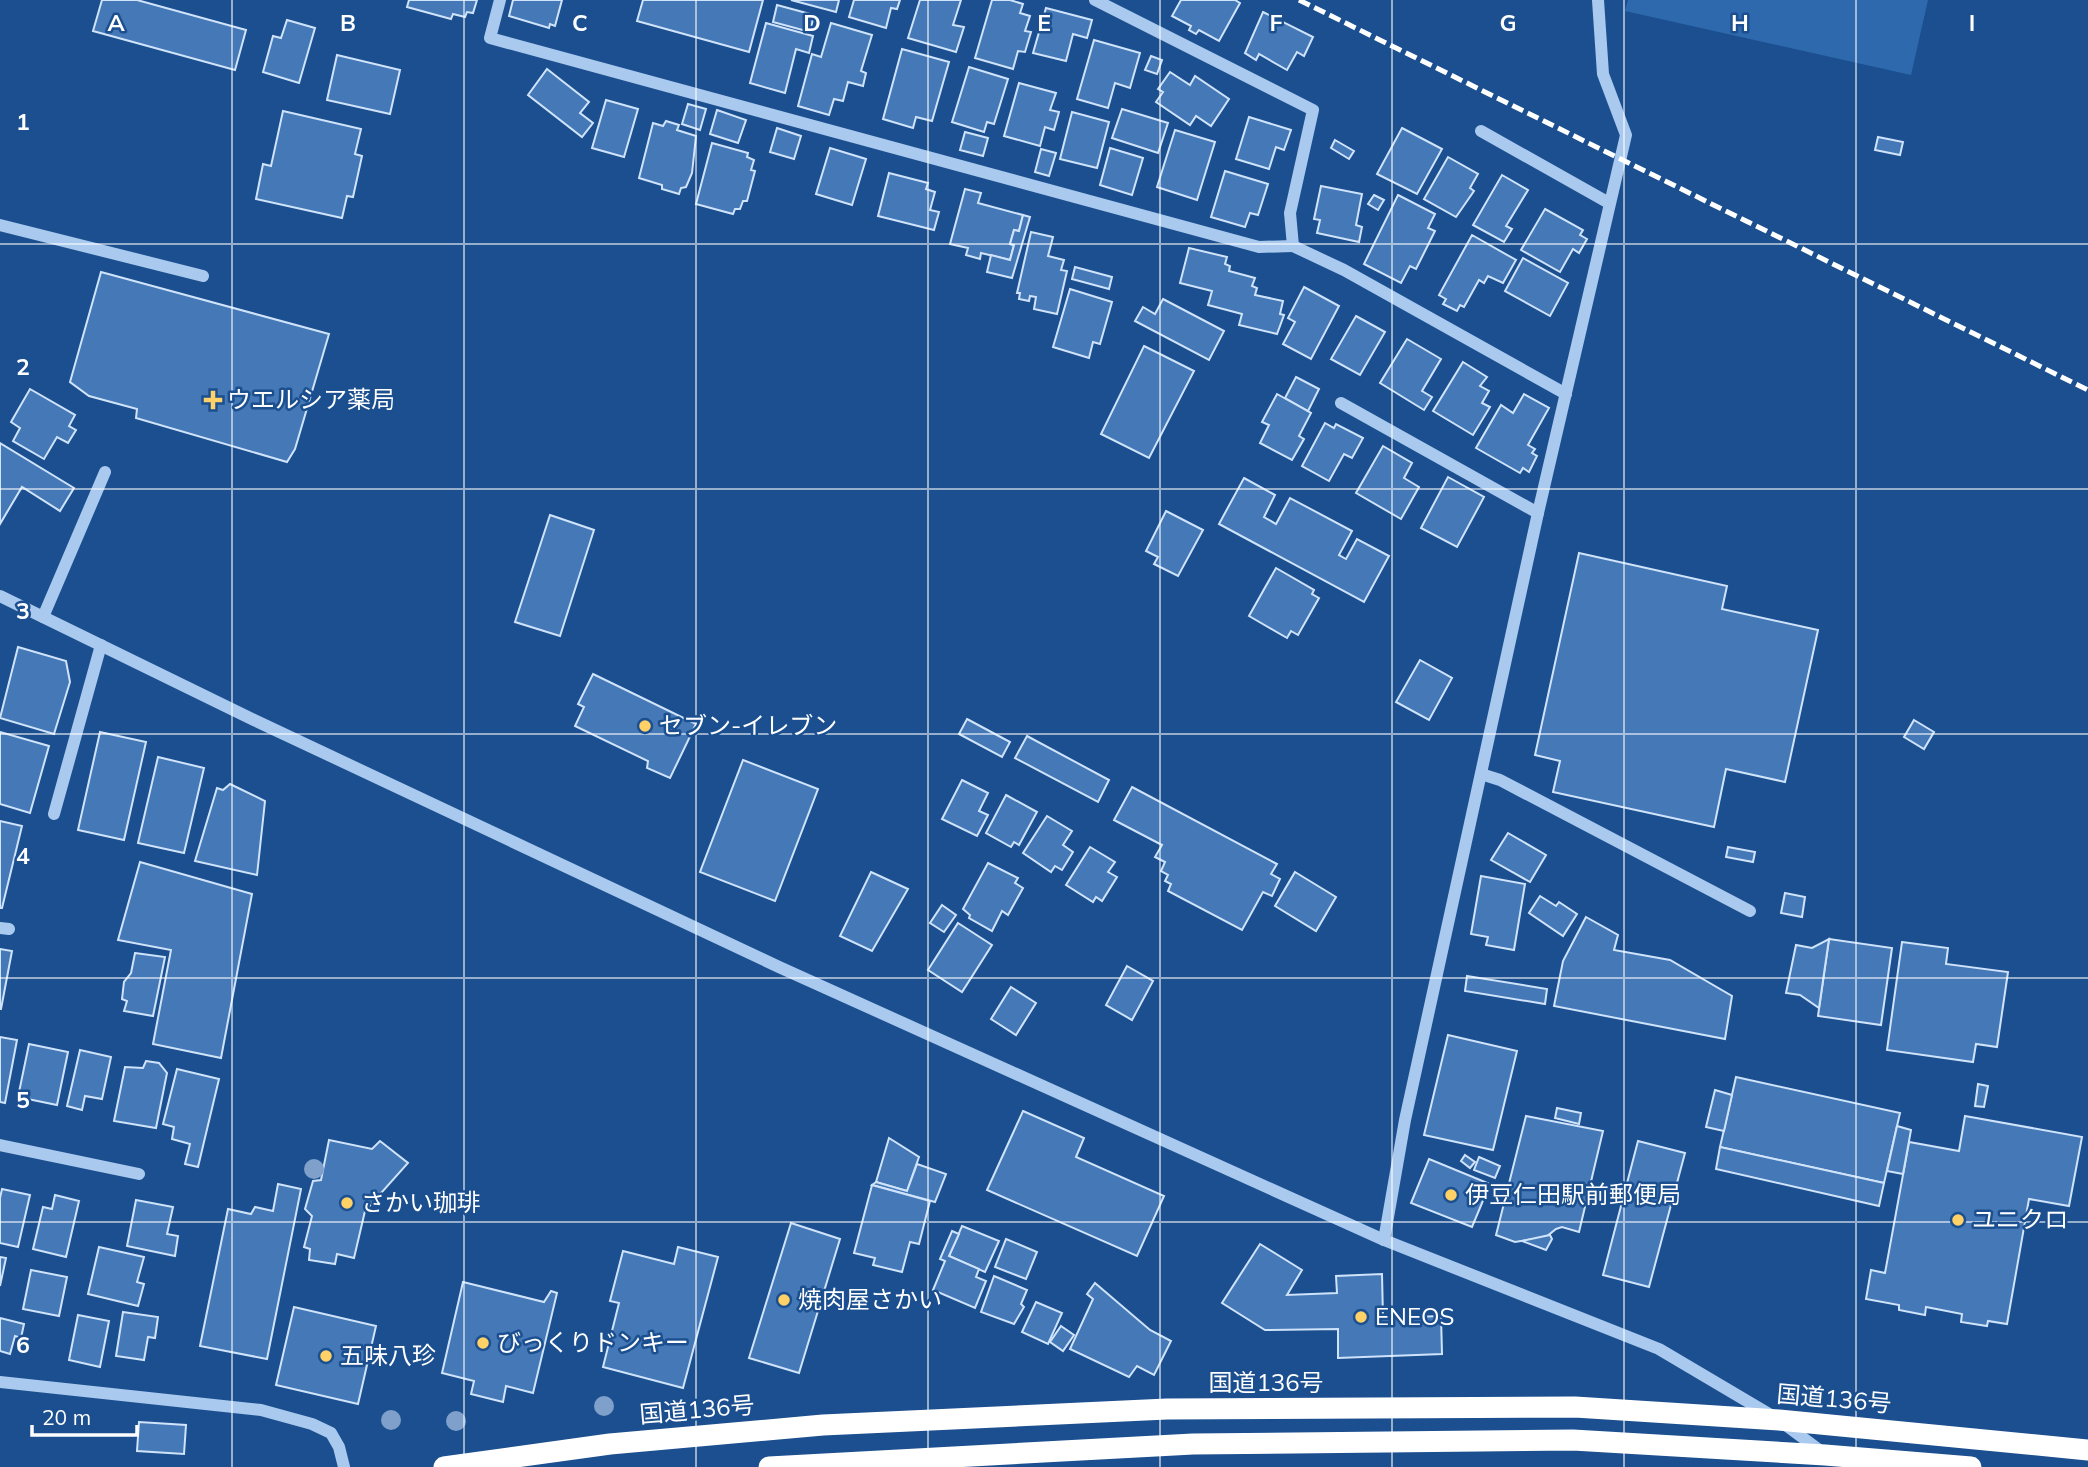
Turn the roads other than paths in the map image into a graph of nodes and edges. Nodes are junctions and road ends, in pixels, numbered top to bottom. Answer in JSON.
{"nodes":[{"id":1,"x":500,"y":0,"type":"edge"},
{"id":2,"x":1095,"y":0,"type":"edge"},
{"id":3,"x":1598,"y":0,"type":"edge"},
{"id":4,"x":1481,"y":131,"type":"dead end"},
{"id":5,"x":1609,"y":203,"type":"junction"},
{"id":6,"x":0,"y":225,"type":"edge"},
{"id":7,"x":1293,"y":246,"type":"junction"},
{"id":8,"x":203,"y":276,"type":"dead end"},
{"id":9,"x":1566,"y":394,"type":"junction"},
{"id":10,"x":1341,"y":403,"type":"dead end"},
{"id":11,"x":105,"y":472,"type":"dead end"},
{"id":12,"x":1538,"y":513,"type":"junction"},
{"id":13,"x":0,"y":596,"type":"edge"},
{"id":14,"x":43,"y":617,"type":"junction"},
{"id":15,"x":101,"y":645,"type":"junction"},
{"id":16,"x":1481,"y":774,"type":"junction"},
{"id":17,"x":54,"y":814,"type":"dead end"},
{"id":18,"x":1750,"y":911,"type":"dead end"},
{"id":19,"x":0,"y":1145,"type":"edge"},
{"id":20,"x":139,"y":1174,"type":"dead end"},
{"id":21,"x":1384,"y":1240,"type":"junction"},
{"id":22,"x":0,"y":1382,"type":"edge"},
{"id":23,"x":1780,"y":1420,"type":"junction"},
{"id":24,"x":2088,"y":1450,"type":"edge"},
{"id":25,"x":1825,"y":1455,"type":"junction"},
{"id":26,"x":344,"y":1467,"type":"edge"},
{"id":27,"x":444,"y":1467,"type":"edge"},
{"id":28,"x":769,"y":1467,"type":"edge"},
{"id":29,"x":1971,"y":1467,"type":"edge"}],
"edges":[{"from":1,"to":7,"type":"street"},
{"from":2,"to":7,"type":"street"},
{"from":3,"to":5,"type":"street"},
{"from":4,"to":5,"type":"street"},
{"from":5,"to":9,"type":"street"},
{"from":6,"to":8,"type":"street"},
{"from":7,"to":9,"type":"street"},
{"from":9,"to":12,"type":"street"},
{"from":10,"to":12,"type":"street"},
{"from":11,"to":14,"type":"street"},
{"from":12,"to":16,"type":"street"},
{"from":13,"to":14,"type":"street"},
{"from":14,"to":15,"type":"street"},
{"from":15,"to":17,"type":"street"},
{"from":15,"to":21,"type":"street"},
{"from":16,"to":18,"type":"street"},
{"from":16,"to":21,"type":"street"},
{"from":19,"to":20,"type":"street"},
{"from":21,"to":23,"type":"street"},
{"from":22,"to":26,"type":"street"},
{"from":23,"to":24,"type":"highway","name":"国道136号"},
{"from":23,"to":25,"type":"street"},
{"from":23,"to":27,"type":"highway","name":"国道136号"},
{"from":25,"to":28,"type":"highway"},
{"from":25,"to":29,"type":"highway"}]}
